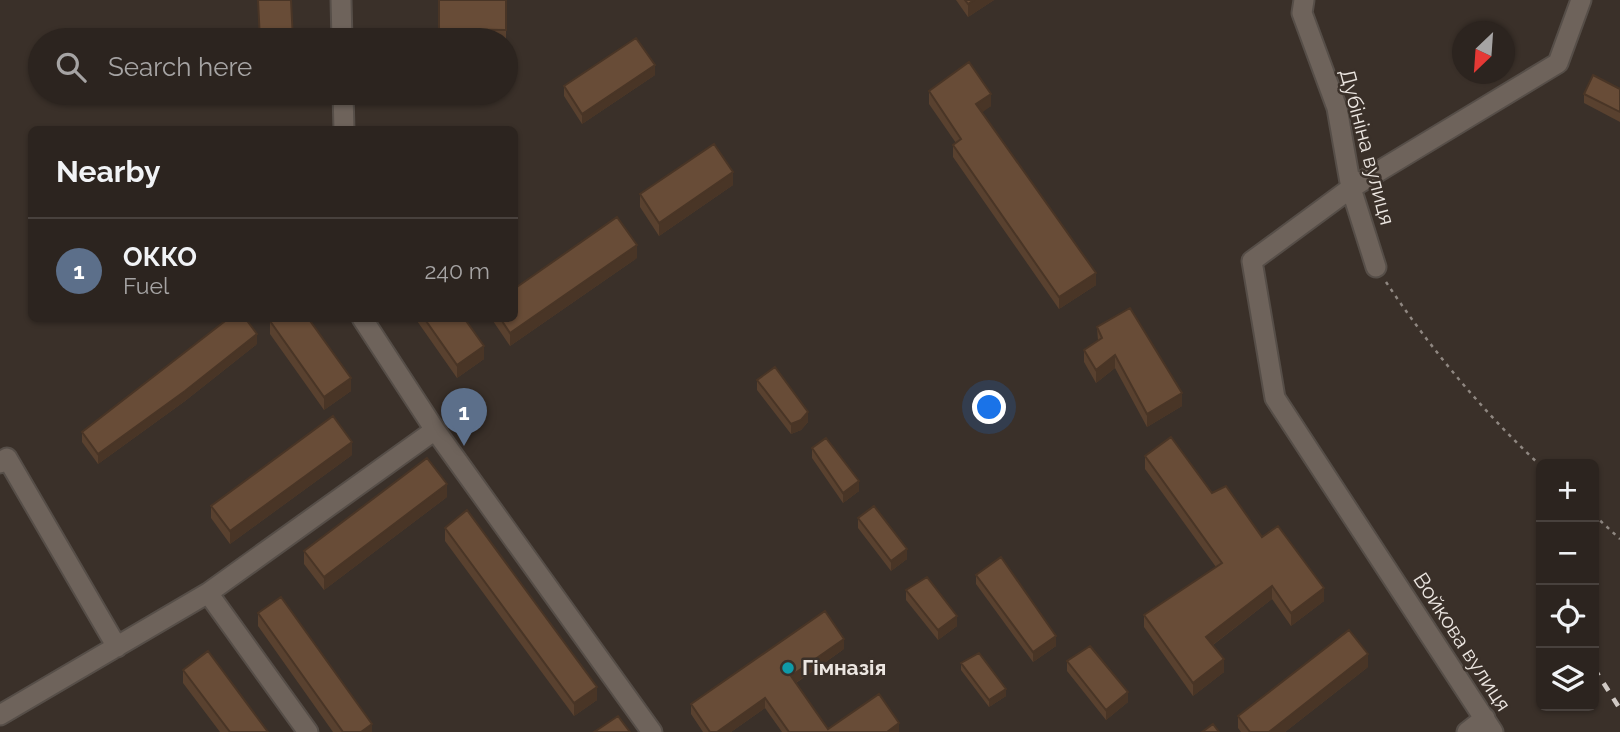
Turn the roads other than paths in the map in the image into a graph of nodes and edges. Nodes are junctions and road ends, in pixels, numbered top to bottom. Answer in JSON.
{"nodes":[{"id":1,"x":341,"y":0,"type":"edge"},
{"id":2,"x":1304,"y":0,"type":"edge"},
{"id":3,"x":1581,"y":0,"type":"edge"},
{"id":4,"x":342,"y":28,"type":"edge"},
{"id":5,"x":343,"y":105,"type":"edge"},
{"id":6,"x":344,"y":126,"type":"edge"},
{"id":7,"x":1351,"y":188,"type":"junction"},
{"id":8,"x":1376,"y":267,"type":"road end"},
{"id":9,"x":365,"y":322,"type":"edge"},
{"id":10,"x":435,"y":430,"type":"junction"},
{"id":11,"x":0,"y":463,"type":"edge"},
{"id":12,"x":208,"y":593,"type":"junction"},
{"id":13,"x":117,"y":647,"type":"junction"},
{"id":14,"x":0,"y":715,"type":"edge"},
{"id":15,"x":1489,"y":725,"type":"edge"},
{"id":16,"x":308,"y":732,"type":"edge"},
{"id":17,"x":652,"y":732,"type":"edge"},
{"id":18,"x":1467,"y":732,"type":"edge"}],
"edges":[{"from":1,"to":4,"type":"street"},
{"from":2,"to":7,"type":"street","name":"Дубініна вулиця"},
{"from":3,"to":7,"type":"street"},
{"from":5,"to":6,"type":"street"},
{"from":7,"to":8,"type":"street","name":"Дубініна вулиця"},
{"from":7,"to":15,"type":"street","name":"Войкова вулиця"},
{"from":9,"to":10,"type":"street"},
{"from":10,"to":12,"type":"street"},
{"from":10,"to":17,"type":"street"},
{"from":11,"to":13,"type":"street"},
{"from":12,"to":13,"type":"street"},
{"from":12,"to":16,"type":"street"},
{"from":13,"to":14,"type":"street"},
{"from":15,"to":18,"type":"street"}]}
